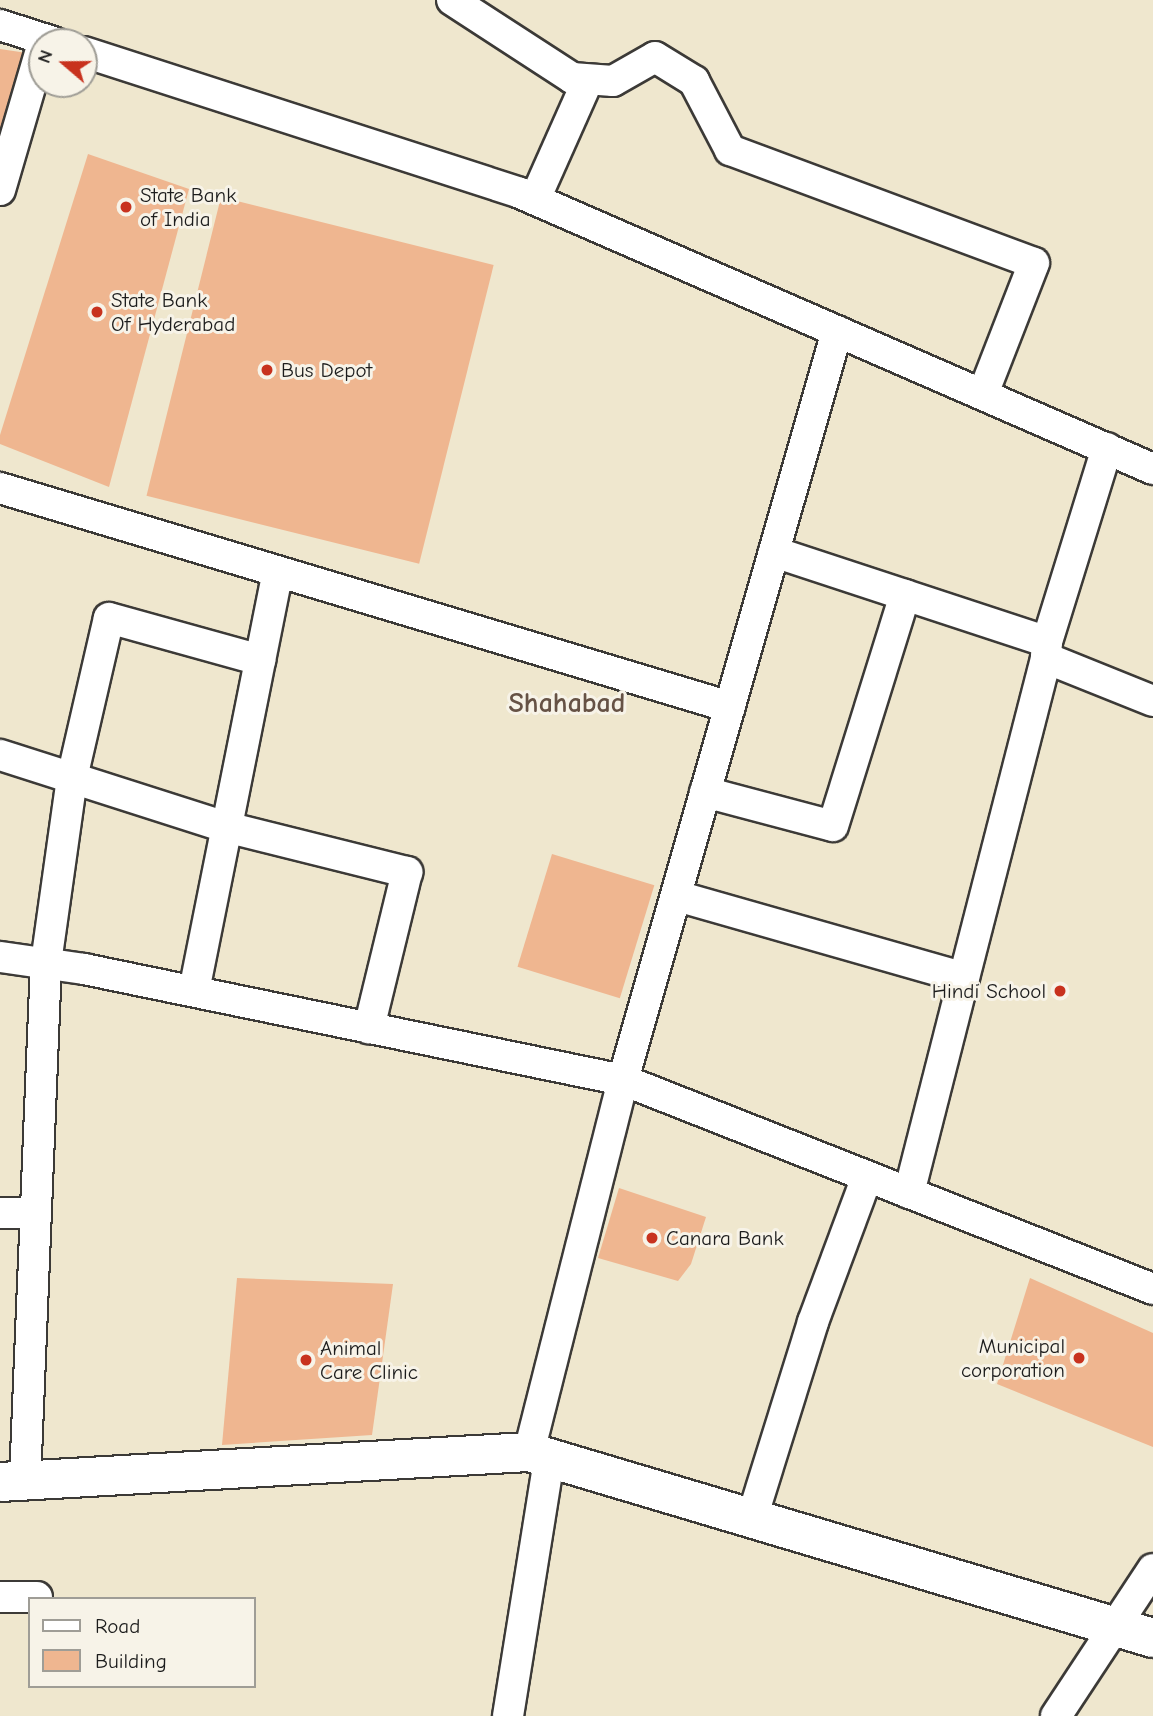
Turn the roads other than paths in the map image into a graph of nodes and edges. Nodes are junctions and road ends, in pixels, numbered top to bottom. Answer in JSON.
{"nodes":[{"id":1,"x":452,"y":0,"type":"edge"},
{"id":2,"x":0,"y":25,"type":"edge"},
{"id":3,"x":28,"y":35,"type":"edge"},
{"id":4,"x":98,"y":57,"type":"edge"},
{"id":5,"x":588,"y":80,"type":"junction"},
{"id":6,"x":29,"y":98,"type":"edge"},
{"id":7,"x":0,"y":190,"type":"edge"},
{"id":8,"x":535,"y":199,"type":"junction"},
{"id":9,"x":837,"y":331,"type":"junction"},
{"id":10,"x":983,"y":394,"type":"junction"},
{"id":11,"x":1107,"y":448,"type":"junction"},
{"id":12,"x":1153,"y":469,"type":"edge"},
{"id":13,"x":0,"y":488,"type":"edge"},
{"id":14,"x":774,"y":552,"type":"junction"},
{"id":15,"x":278,"y":572,"type":"junction"},
{"id":16,"x":905,"y":596,"type":"junction"},
{"id":17,"x":1047,"y":650,"type":"junction"},
{"id":18,"x":260,"y":660,"type":"junction"},
{"id":19,"x":1153,"y":701,"type":"edge"},
{"id":20,"x":730,"y":707,"type":"junction"},
{"id":21,"x":0,"y":755,"type":"edge"},
{"id":22,"x":72,"y":778,"type":"junction"},
{"id":23,"x":705,"y":792,"type":"junction"},
{"id":24,"x":226,"y":827,"type":"junction"},
{"id":25,"x":677,"y":896,"type":"junction"},
{"id":26,"x":0,"y":957,"type":"edge"},
{"id":27,"x":46,"y":963,"type":"junction"},
{"id":28,"x":964,"y":978,"type":"junction"},
{"id":29,"x":194,"y":992,"type":"junction"},
{"id":30,"x":369,"y":1028,"type":"junction"},
{"id":31,"x":623,"y":1080,"type":"junction"},
{"id":32,"x":867,"y":1177,"type":"junction"},
{"id":33,"x":909,"y":1193,"type":"junction"},
{"id":34,"x":0,"y":1213,"type":"edge"},
{"id":35,"x":34,"y":1213,"type":"junction"},
{"id":36,"x":1153,"y":1289,"type":"edge"},
{"id":37,"x":539,"y":1455,"type":"junction"},
{"id":38,"x":13,"y":1482,"type":"edge"},
{"id":39,"x":752,"y":1518,"type":"junction"},
{"id":40,"x":1153,"y":1569,"type":"edge"},
{"id":41,"x":0,"y":1597,"type":"edge"},
{"id":42,"x":37,"y":1597,"type":"dead end"},
{"id":43,"x":1117,"y":1626,"type":"junction"},
{"id":44,"x":1153,"y":1638,"type":"edge"},
{"id":45,"x":508,"y":1716,"type":"edge"},
{"id":46,"x":1056,"y":1716,"type":"edge"}],
"edges":[{"from":1,"to":5,"type":"street"},
{"from":2,"to":3,"type":"street"},
{"from":4,"to":8,"type":"street"},
{"from":5,"to":8,"type":"street"},
{"from":5,"to":10,"type":"street"},
{"from":6,"to":7,"type":"street"},
{"from":8,"to":9,"type":"street"},
{"from":9,"to":10,"type":"street"},
{"from":9,"to":14,"type":"street"},
{"from":10,"to":11,"type":"street"},
{"from":11,"to":12,"type":"street"},
{"from":11,"to":17,"type":"street"},
{"from":13,"to":15,"type":"street"},
{"from":14,"to":16,"type":"street"},
{"from":14,"to":20,"type":"street"},
{"from":15,"to":18,"type":"street"},
{"from":15,"to":20,"type":"street"},
{"from":16,"to":17,"type":"street"},
{"from":16,"to":23,"type":"street"},
{"from":17,"to":19,"type":"street"},
{"from":17,"to":28,"type":"street"},
{"from":18,"to":22,"type":"street"},
{"from":18,"to":24,"type":"street"},
{"from":20,"to":23,"type":"street"},
{"from":21,"to":22,"type":"street"},
{"from":22,"to":24,"type":"street"},
{"from":22,"to":27,"type":"street"},
{"from":23,"to":25,"type":"street"},
{"from":24,"to":29,"type":"street"},
{"from":24,"to":30,"type":"street"},
{"from":25,"to":28,"type":"street"},
{"from":25,"to":31,"type":"street"},
{"from":26,"to":27,"type":"street"},
{"from":27,"to":29,"type":"street"},
{"from":27,"to":35,"type":"street"},
{"from":28,"to":33,"type":"street"},
{"from":29,"to":30,"type":"street"},
{"from":30,"to":31,"type":"street"},
{"from":31,"to":32,"type":"street"},
{"from":31,"to":37,"type":"street"},
{"from":32,"to":33,"type":"street"},
{"from":32,"to":39,"type":"street"},
{"from":33,"to":36,"type":"street"},
{"from":34,"to":35,"type":"street"},
{"from":35,"to":38,"type":"street"},
{"from":37,"to":38,"type":"main road"},
{"from":37,"to":39,"type":"main road"},
{"from":37,"to":45,"type":"street"},
{"from":39,"to":43,"type":"main road"},
{"from":40,"to":43,"type":"street"},
{"from":41,"to":42,"type":"street"},
{"from":43,"to":44,"type":"main road"},
{"from":43,"to":46,"type":"street"}]}
